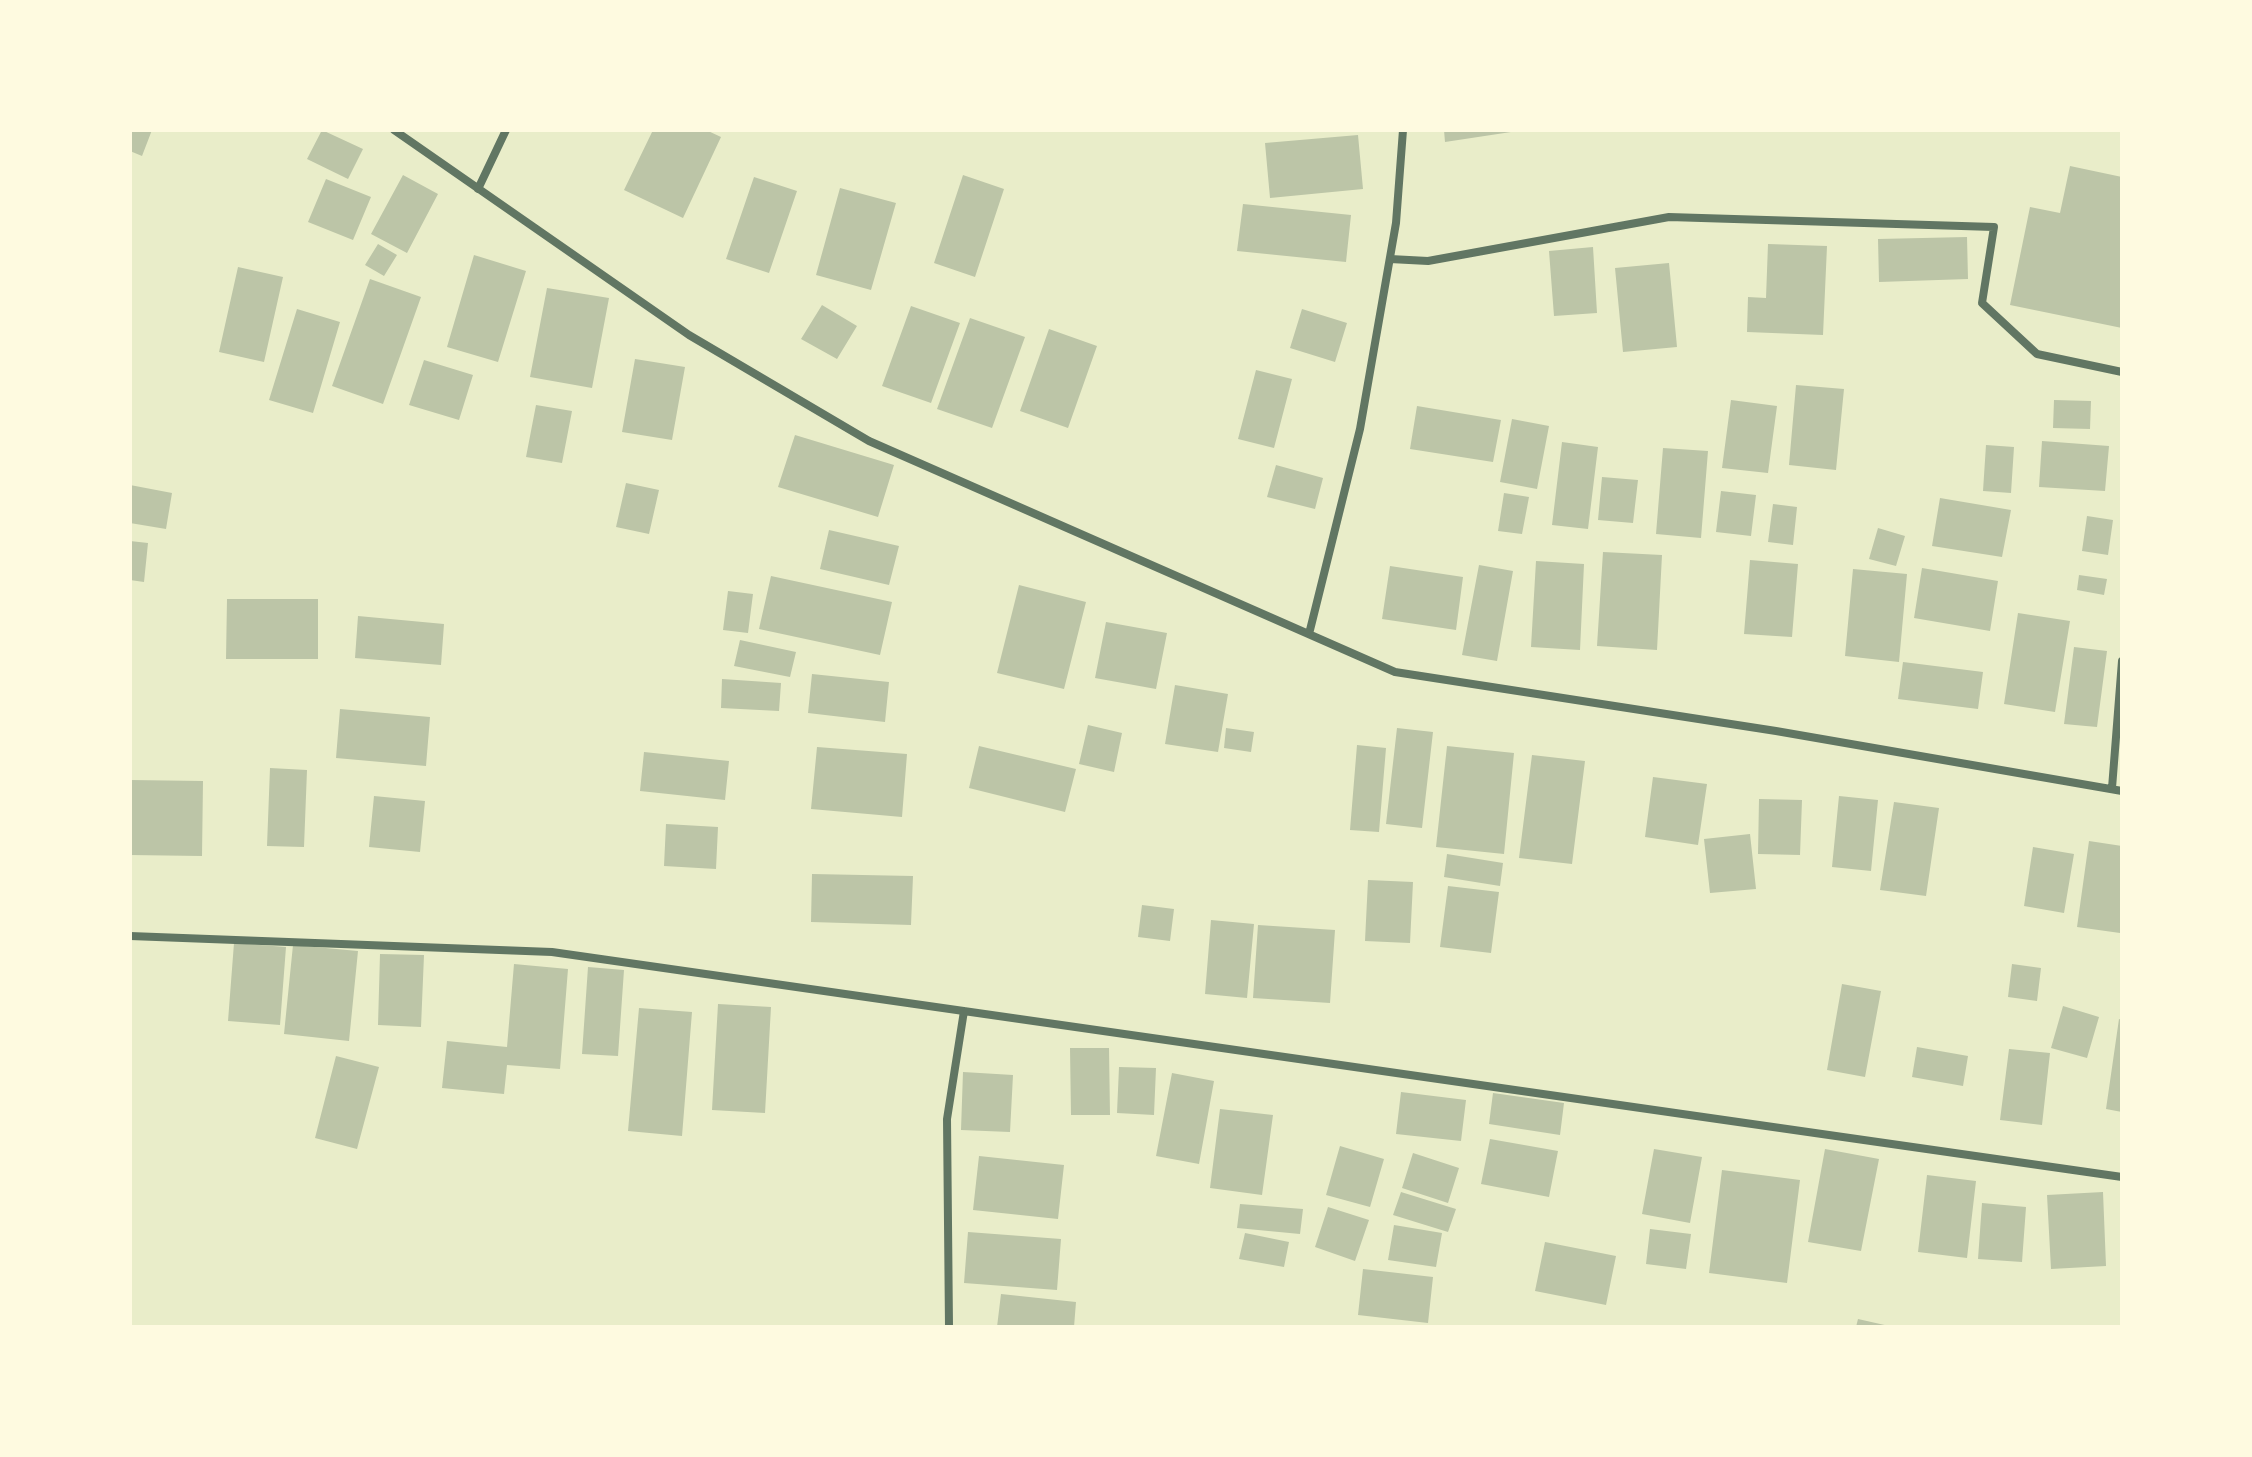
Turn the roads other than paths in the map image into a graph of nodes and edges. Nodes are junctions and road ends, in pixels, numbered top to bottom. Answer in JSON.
{"nodes":[{"id":1,"x":394,"y":130,"type":"edge"},
{"id":2,"x":506,"y":130,"type":"edge"},
{"id":3,"x":1403,"y":130,"type":"edge"},
{"id":4,"x":478,"y":189,"type":"junction"},
{"id":5,"x":1390,"y":259,"type":"junction"},
{"id":6,"x":2122,"y":372,"type":"edge"},
{"id":7,"x":1309,"y":634,"type":"junction"},
{"id":8,"x":2122,"y":661,"type":"edge"},
{"id":9,"x":2112,"y":788,"type":"junction"},
{"id":10,"x":2122,"y":791,"type":"edge"},
{"id":11,"x":130,"y":936,"type":"edge"},
{"id":12,"x":964,"y":1011,"type":"junction"},
{"id":13,"x":2122,"y":1177,"type":"edge"},
{"id":14,"x":949,"y":1327,"type":"edge"}],
"edges":[{"from":1,"to":4,"type":"street"},
{"from":2,"to":4,"type":"street"},
{"from":3,"to":5,"type":"street"},
{"from":4,"to":7,"type":"street"},
{"from":5,"to":6,"type":"street"},
{"from":5,"to":7,"type":"street"},
{"from":7,"to":9,"type":"street"},
{"from":8,"to":9,"type":"street"},
{"from":9,"to":10,"type":"street"},
{"from":11,"to":12,"type":"street"},
{"from":12,"to":13,"type":"street"},
{"from":12,"to":14,"type":"street"}]}
